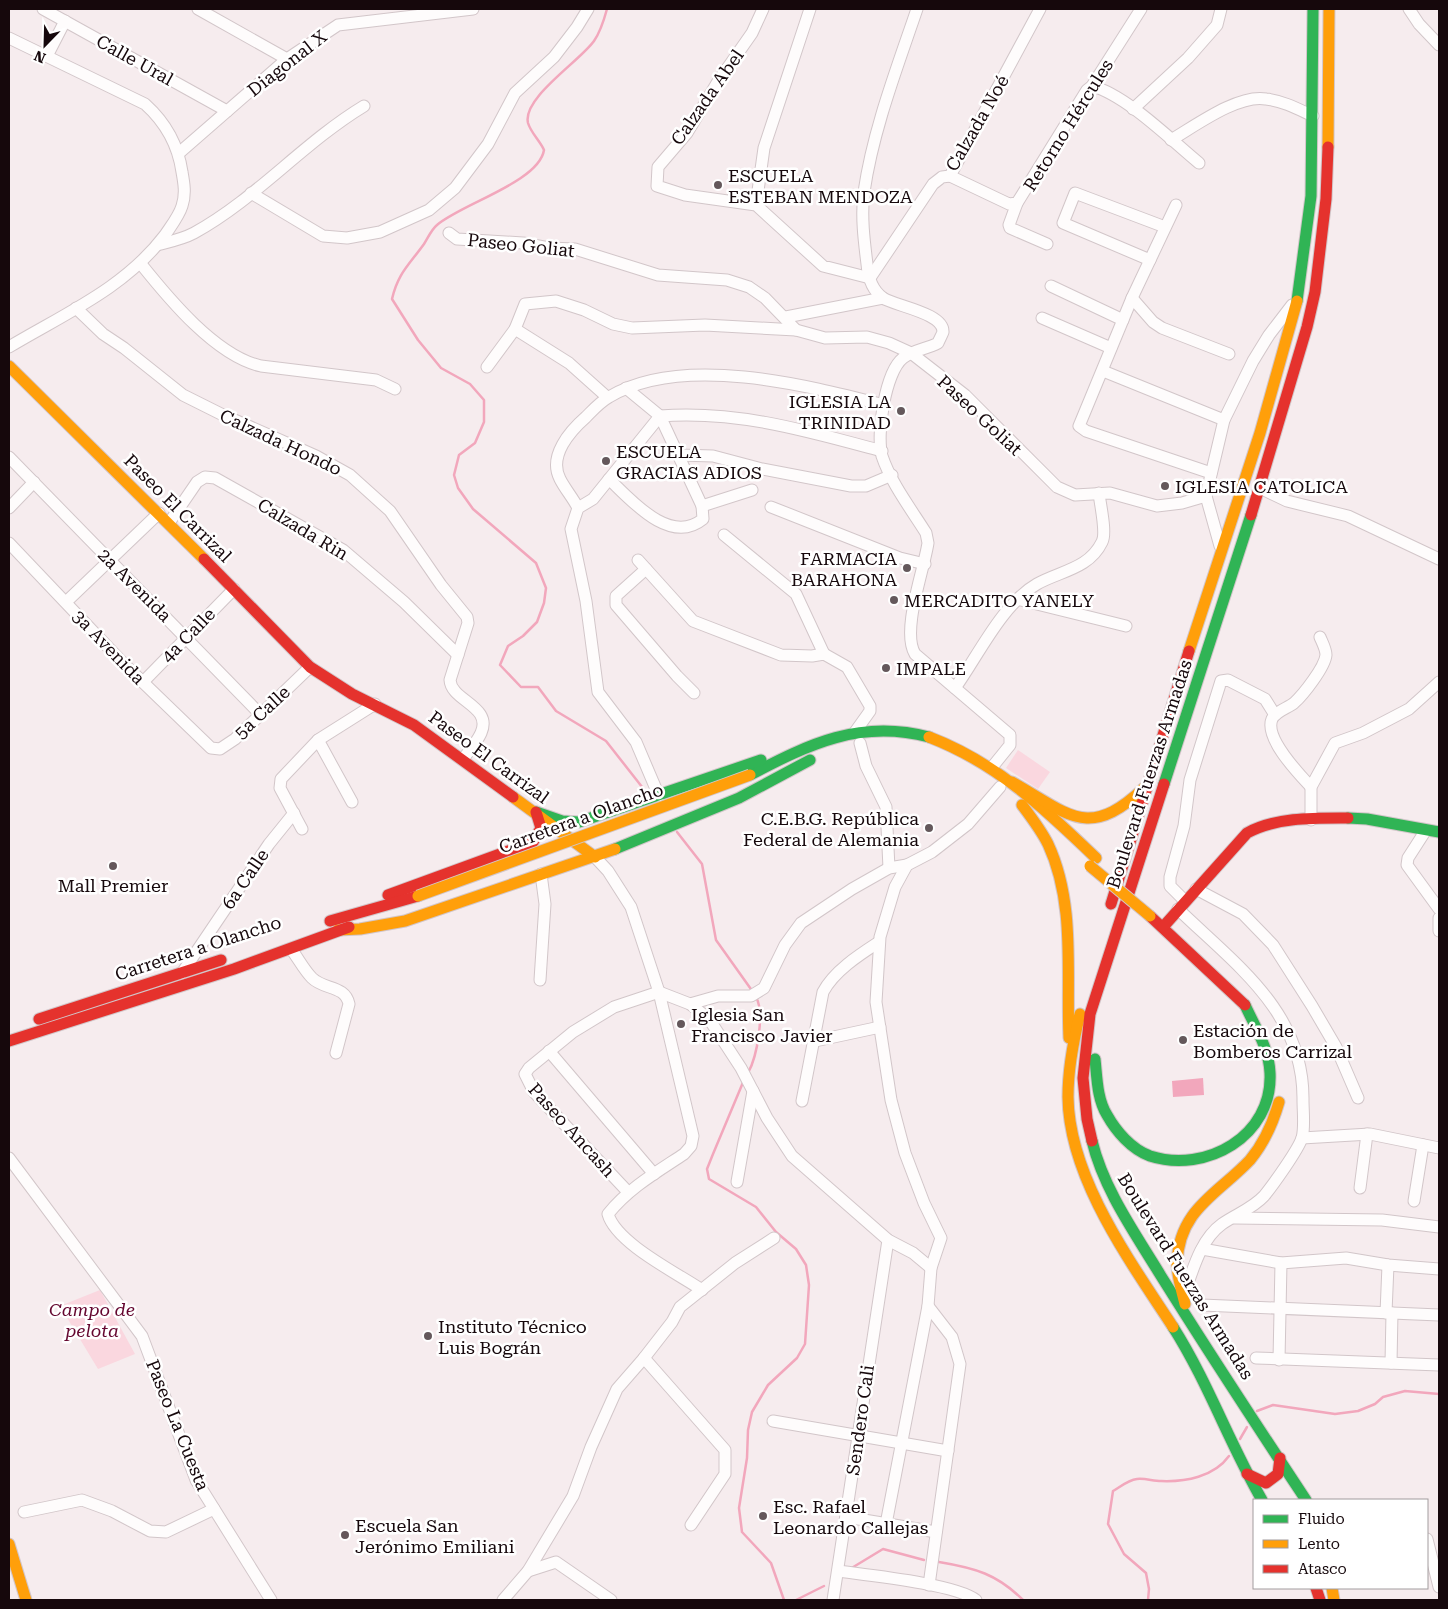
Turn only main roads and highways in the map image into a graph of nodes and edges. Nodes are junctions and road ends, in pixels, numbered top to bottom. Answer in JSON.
{"nodes":[{"id":1,"x":1313,"y":9,"type":"edge"},
{"id":2,"x":1329,"y":9,"type":"edge"},
{"id":3,"x":9,"y":366,"type":"edge"},
{"id":4,"x":843,"y":748,"type":"dead end"},
{"id":5,"x":803,"y":749,"type":"junction"},
{"id":6,"x":752,"y":779,"type":"junction"},
{"id":7,"x":1012,"y":782,"type":"junction"},
{"id":8,"x":1147,"y":784,"type":"junction"},
{"id":9,"x":1022,"y":805,"type":"junction"},
{"id":10,"x":536,"y":812,"type":"junction"},
{"id":11,"x":571,"y":823,"type":"junction"},
{"id":12,"x":1439,"y":832,"type":"edge"},
{"id":13,"x":566,"y":834,"type":"junction"},
{"id":14,"x":595,"y":857,"type":"junction"},
{"id":15,"x":1093,"y":862,"type":"junction"},
{"id":16,"x":1107,"y":917,"type":"dead end"},
{"id":17,"x":336,"y":925,"type":"junction"},
{"id":18,"x":1162,"y":927,"type":"junction"},
{"id":19,"x":1093,"y":964,"type":"dead end"},
{"id":20,"x":1245,"y":1005,"type":"junction"},
{"id":21,"x":1090,"y":1014,"type":"junction"},
{"id":22,"x":9,"y":1029,"type":"edge"},
{"id":23,"x":9,"y":1041,"type":"edge"},
{"id":24,"x":1070,"y":1054,"type":"junction"},
{"id":25,"x":1189,"y":1321,"type":"junction"},
{"id":26,"x":1280,"y":1458,"type":"junction"},
{"id":27,"x":1247,"y":1474,"type":"junction"},
{"id":28,"x":1288,"y":1491,"type":"dead end"},
{"id":29,"x":1261,"y":1499,"type":"edge"},
{"id":30,"x":1304,"y":1499,"type":"edge"},
{"id":31,"x":1305,"y":1499,"type":"edge"},
{"id":32,"x":9,"y":1545,"type":"edge"},
{"id":33,"x":26,"y":1600,"type":"edge"}],
"edges":[{"from":1,"to":8,"type":"main road","name":"Boulevard Fuerzas Armadas"},
{"from":2,"to":21,"type":"main road","name":"Boulevard Fuerzas Armadas"},
{"from":3,"to":10,"type":"main road","name":"Paseo El Carrizal"},
{"from":4,"to":9,"type":"main road","name":"Carretera a Olancho"},
{"from":5,"to":6,"type":"main road","name":"Carretera a Olancho"},
{"from":5,"to":7,"type":"main road","name":"Carretera a Olancho"},
{"from":5,"to":11,"type":"main road"},
{"from":6,"to":14,"type":"main road","name":"Carretera a Olancho"},
{"from":6,"to":17,"type":"main road","name":"Carretera a Olancho"},
{"from":7,"to":8,"type":"main road"},
{"from":7,"to":15,"type":"main road","name":"Carretera a Olancho"},
{"from":8,"to":16,"type":"main road","name":"Boulevard Fuerzas Armadas"},
{"from":9,"to":15,"type":"main road","name":"Carretera a Olancho"},
{"from":9,"to":24,"type":"main road"},
{"from":10,"to":11,"type":"main road"},
{"from":10,"to":13,"type":"main road","name":"Paseo El Carrizal"},
{"from":10,"to":17,"type":"main road"},
{"from":11,"to":13,"type":"main road"},
{"from":12,"to":18,"type":"main road"},
{"from":13,"to":14,"type":"main road","name":"Paseo El Carrizal"},
{"from":14,"to":17,"type":"main road"},
{"from":15,"to":18,"type":"main road","name":"Carretera a Olancho","bridge":true},
{"from":17,"to":22,"type":"main road","name":"Carretera a Olancho"},
{"from":17,"to":23,"type":"main road","name":"Carretera a Olancho"},
{"from":18,"to":20,"type":"main road","name":"Carretera a Olancho"},
{"from":19,"to":24,"type":"main road","name":"Boulevard Fuerzas Armadas"},
{"from":20,"to":21,"type":"main road"},
{"from":20,"to":25,"type":"main road"},
{"from":21,"to":25,"type":"main road","name":"Boulevard Fuerzas Armadas"},
{"from":24,"to":27,"type":"main road","name":"Boulevard Fuerzas Armadas"},
{"from":25,"to":26,"type":"main road","name":"Boulevard Fuerzas Armadas"},
{"from":26,"to":27,"type":"main road"},
{"from":26,"to":31,"type":"main road","name":"Boulevard Fuerzas Armadas"},
{"from":27,"to":29,"type":"main road","name":"Boulevard Fuerzas Armadas"},
{"from":28,"to":30,"type":"main road"},
{"from":32,"to":33,"type":"main road"}]}
